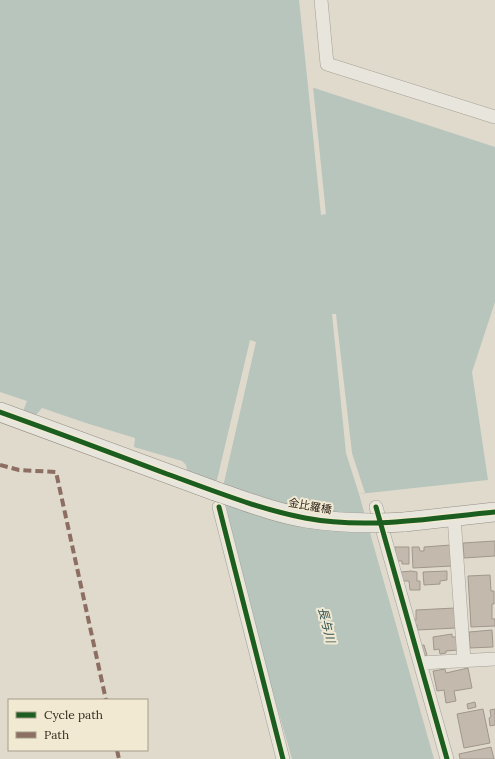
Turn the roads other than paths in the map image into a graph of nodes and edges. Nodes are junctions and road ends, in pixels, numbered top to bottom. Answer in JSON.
{"nodes":[{"id":1,"x":321,"y":0,"type":"edge"},
{"id":2,"x":495,"y":117,"type":"edge"},
{"id":3,"x":0,"y":412,"type":"edge"},
{"id":4,"x":217,"y":499,"type":"junction"},
{"id":5,"x":376,"y":507,"type":"dead end"},
{"id":6,"x":495,"y":512,"type":"edge"},
{"id":7,"x":454,"y":516,"type":"junction"},
{"id":8,"x":495,"y":659,"type":"edge"},
{"id":9,"x":464,"y":661,"type":"junction"},
{"id":10,"x":420,"y":663,"type":"junction"},
{"id":11,"x":283,"y":759,"type":"edge"},
{"id":12,"x":447,"y":759,"type":"edge"}],
"edges":[{"from":1,"to":2,"type":"street"},
{"from":3,"to":4,"type":"street","name":"金比羅橋"},
{"from":4,"to":7,"type":"street","name":"金比羅橋","bridge":true},
{"from":4,"to":11,"type":"street"},
{"from":5,"to":10,"type":"street"},
{"from":6,"to":7,"type":"street","name":"金比羅橋"},
{"from":7,"to":9,"type":"street"},
{"from":8,"to":9,"type":"street"},
{"from":9,"to":10,"type":"street"},
{"from":10,"to":12,"type":"street"}]}
